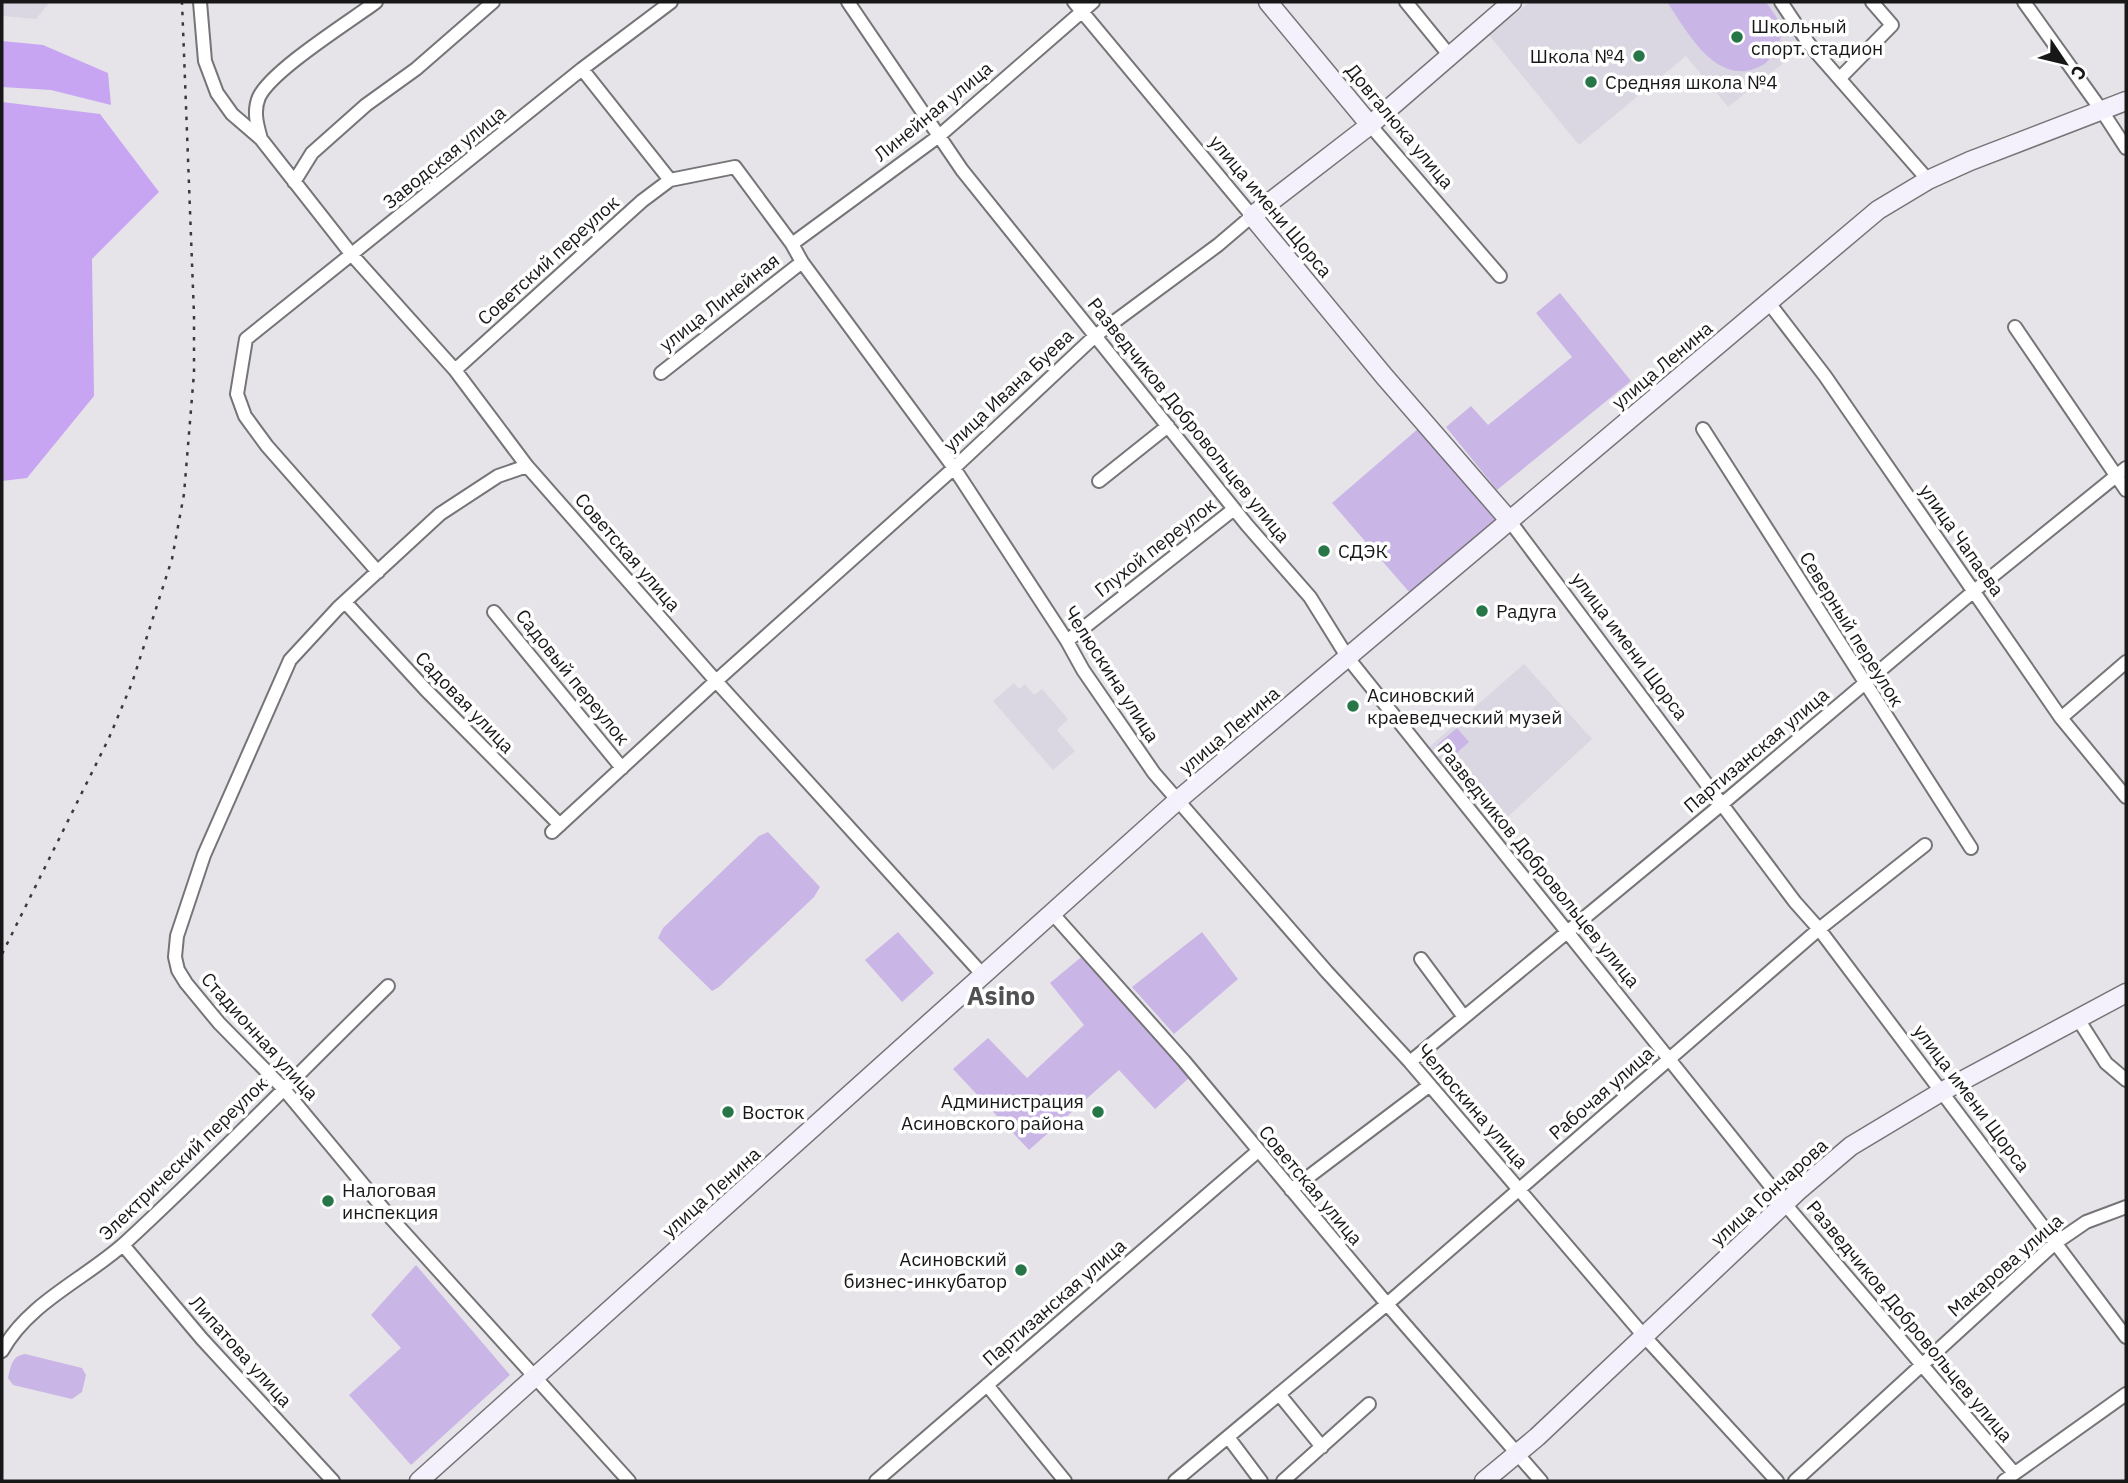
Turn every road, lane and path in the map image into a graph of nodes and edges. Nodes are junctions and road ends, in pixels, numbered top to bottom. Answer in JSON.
{"nodes":[{"id":1,"x":200,"y":2,"type":"edge"},
{"id":2,"x":376,"y":2,"type":"edge"},
{"id":3,"x":494,"y":2,"type":"edge"},
{"id":4,"x":671,"y":2,"type":"edge"},
{"id":5,"x":848,"y":2,"type":"edge"},
{"id":6,"x":1093,"y":2,"type":"edge"},
{"id":7,"x":1268,"y":2,"type":"edge"},
{"id":8,"x":1406,"y":2,"type":"edge"},
{"id":9,"x":1512,"y":2,"type":"edge"},
{"id":10,"x":1781,"y":2,"type":"edge"},
{"id":11,"x":1872,"y":2,"type":"edge"},
{"id":12,"x":2024,"y":2,"type":"edge"},
{"id":13,"x":1077,"y":6,"type":"edge"},
{"id":14,"x":1450,"y":56,"type":"junction"},
{"id":15,"x":582,"y":69,"type":"junction"},
{"id":16,"x":1840,"y":78,"type":"junction"},
{"id":17,"x":2126,"y":101,"type":"edge"},
{"id":18,"x":2102,"y":111,"type":"junction"},
{"id":19,"x":1370,"y":125,"type":"junction"},
{"id":20,"x":939,"y":136,"type":"junction"},
{"id":21,"x":261,"y":139,"type":"junction"},
{"id":22,"x":2126,"y":148,"type":"edge"},
{"id":23,"x":670,"y":180,"type":"junction"},
{"id":24,"x":1928,"y":180,"type":"junction"},
{"id":25,"x":294,"y":182,"type":"junction"},
{"id":26,"x":1252,"y":216,"type":"junction"},
{"id":27,"x":792,"y":244,"type":"junction"},
{"id":28,"x":352,"y":255,"type":"junction"},
{"id":29,"x":802,"y":262,"type":"junction"},
{"id":30,"x":1500,"y":276,"type":"dead end"},
{"id":31,"x":1769,"y":303,"type":"junction"},
{"id":32,"x":2015,"y":327,"type":"dead end"},
{"id":33,"x":1095,"y":336,"type":"junction"},
{"id":34,"x":455,"y":370,"type":"junction"},
{"id":35,"x":661,"y":373,"type":"dead end"},
{"id":36,"x":1168,"y":426,"type":"junction"},
{"id":37,"x":1703,"y":429,"type":"dead end"},
{"id":38,"x":527,"y":466,"type":"junction"},
{"id":39,"x":954,"y":468,"type":"junction"},
{"id":40,"x":2126,"y":468,"type":"edge"},
{"id":41,"x":2116,"y":477,"type":"junction"},
{"id":42,"x":1099,"y":481,"type":"dead end"},
{"id":43,"x":2126,"y":490,"type":"edge"},
{"id":44,"x":1234,"y":509,"type":"junction"},
{"id":45,"x":1509,"y":520,"type":"junction"},
{"id":46,"x":378,"y":572,"type":"junction"},
{"id":47,"x":1974,"y":591,"type":"junction"},
{"id":48,"x":345,"y":602,"type":"junction"},
{"id":49,"x":494,"y":612,"type":"dead end"},
{"id":50,"x":1067,"y":641,"type":"junction"},
{"id":51,"x":1348,"y":658,"type":"junction"},
{"id":52,"x":2126,"y":662,"type":"edge"},
{"id":53,"x":716,"y":681,"type":"junction"},
{"id":54,"x":1864,"y":684,"type":"junction"},
{"id":55,"x":2061,"y":718,"type":"junction"},
{"id":56,"x":622,"y":768,"type":"junction"},
{"id":57,"x":2126,"y":797,"type":"edge"},
{"id":58,"x":1178,"y":800,"type":"junction"},
{"id":59,"x":1722,"y":804,"type":"junction"},
{"id":60,"x":556,"y":828,"type":"joint"},
{"id":61,"x":1925,"y":845,"type":"dead end"},
{"id":62,"x":1971,"y":848,"type":"dead end"},
{"id":63,"x":1052,"y":913,"type":"junction"},
{"id":64,"x":1819,"y":929,"type":"junction"},
{"id":65,"x":1567,"y":930,"type":"junction"},
{"id":66,"x":1421,"y":959,"type":"dead end"},
{"id":67,"x":983,"y":975,"type":"junction"},
{"id":68,"x":388,"y":986,"type":"dead end"},
{"id":69,"x":2126,"y":993,"type":"edge"},
{"id":70,"x":1464,"y":1017,"type":"junction"},
{"id":71,"x":2078,"y":1019,"type":"junction"},
{"id":72,"x":1670,"y":1059,"type":"junction"},
{"id":73,"x":1410,"y":1062,"type":"junction"},
{"id":74,"x":2126,"y":1080,"type":"edge"},
{"id":75,"x":1430,"y":1085,"type":"junction"},
{"id":76,"x":283,"y":1088,"type":"junction"},
{"id":77,"x":1941,"y":1092,"type":"junction"},
{"id":78,"x":1258,"y":1151,"type":"junction"},
{"id":79,"x":1519,"y":1189,"type":"junction"},
{"id":80,"x":1291,"y":1191,"type":"junction"},
{"id":81,"x":1785,"y":1203,"type":"junction"},
{"id":82,"x":2126,"y":1207,"type":"edge"},
{"id":83,"x":2054,"y":1244,"type":"junction"},
{"id":84,"x":123,"y":1245,"type":"junction"},
{"id":85,"x":1387,"y":1304,"type":"junction"},
{"id":86,"x":1644,"y":1336,"type":"junction"},
{"id":87,"x":2126,"y":1337,"type":"edge"},
{"id":88,"x":2,"y":1351,"type":"edge"},
{"id":89,"x":1921,"y":1365,"type":"junction"},
{"id":90,"x":536,"y":1377,"type":"junction"},
{"id":91,"x":987,"y":1385,"type":"junction"},
{"id":92,"x":1279,"y":1394,"type":"junction"},
{"id":93,"x":2126,"y":1394,"type":"edge"},
{"id":94,"x":1369,"y":1404,"type":"dead end"},
{"id":95,"x":1228,"y":1437,"type":"junction"},
{"id":96,"x":1322,"y":1447,"type":"junction"},
{"id":97,"x":1516,"y":1454,"type":"junction"},
{"id":98,"x":2009,"y":1477,"type":"edge"},
{"id":99,"x":333,"y":1481,"type":"edge"},
{"id":100,"x":419,"y":1481,"type":"edge"},
{"id":101,"x":629,"y":1481,"type":"edge"},
{"id":102,"x":876,"y":1481,"type":"edge"},
{"id":103,"x":1065,"y":1481,"type":"edge"},
{"id":104,"x":1175,"y":1481,"type":"edge"},
{"id":105,"x":1261,"y":1481,"type":"edge"},
{"id":106,"x":1283,"y":1481,"type":"edge"},
{"id":107,"x":1484,"y":1481,"type":"edge"},
{"id":108,"x":1541,"y":1481,"type":"edge"},
{"id":109,"x":1777,"y":1481,"type":"edge"},
{"id":110,"x":1795,"y":1481,"type":"edge"}],
"edges":[{"from":1,"to":21,"type":"street","name":"Советская улица"},
{"from":2,"to":21,"type":"street"},
{"from":3,"to":25,"type":"street"},
{"from":4,"to":15,"type":"street","name":"Заводская улица"},
{"from":5,"to":20,"type":"street","name":"Разведчиков Добровольцев улица"},
{"from":6,"to":13,"type":"street","name":"Линейная улица"},
{"from":7,"to":19,"type":"main road","name":"Довгалюка улица"},
{"from":8,"to":14,"type":"street"},
{"from":9,"to":14,"type":"main road","name":"улица Ивана Буева"},
{"from":10,"to":16,"type":"street"},
{"from":11,"to":16,"type":"street"},
{"from":12,"to":18,"type":"street"},
{"from":13,"to":20,"type":"street","name":"Линейная улица"},
{"from":13,"to":26,"type":"street","name":"улица имени Щорса"},
{"from":14,"to":19,"type":"main road","name":"улица Ивана Буева"},
{"from":15,"to":23,"type":"street"},
{"from":15,"to":28,"type":"street","name":"Заводская улица"},
{"from":16,"to":24,"type":"street"},
{"from":17,"to":18,"type":"main road","name":"улица Ленина"},
{"from":18,"to":22,"type":"street"},
{"from":18,"to":24,"type":"main road","name":"улица Ленина"},
{"from":19,"to":26,"type":"main road","name":"улица Ивана Буева"},
{"from":19,"to":30,"type":"street","name":"Довгалюка улица"},
{"from":20,"to":27,"type":"street","name":"Линейная улица"},
{"from":20,"to":33,"type":"street","name":"Разведчиков Добровольцев улица"},
{"from":21,"to":25,"type":"street","name":"Советская улица"},
{"from":23,"to":27,"type":"street","name":"Челюскина улица"},
{"from":23,"to":34,"type":"street","name":"Советский переулок"},
{"from":24,"to":31,"type":"main road","name":"улица Ленина"},
{"from":25,"to":28,"type":"street","name":"Советская улица"},
{"from":26,"to":33,"type":"street","name":"улица Ивана Буева"},
{"from":26,"to":45,"type":"main road","name":"улица имени Щорса"},
{"from":27,"to":29,"type":"street","name":"Челюскина улица"},
{"from":28,"to":34,"type":"street","name":"Советская улица"},
{"from":28,"to":46,"type":"street","name":"Заводская улица"},
{"from":29,"to":35,"type":"street","name":"улица Линейная"},
{"from":29,"to":39,"type":"street","name":"Челюскина улица"},
{"from":31,"to":45,"type":"main road","name":"улица Ленина"},
{"from":31,"to":47,"type":"street","name":"улица Чапаева"},
{"from":32,"to":41,"type":"street"},
{"from":33,"to":36,"type":"street","name":"Разведчиков Добровольцев улица"},
{"from":33,"to":39,"type":"street","name":"улица Ивана Буева"},
{"from":34,"to":38,"type":"street","name":"Советская улица"},
{"from":36,"to":42,"type":"street"},
{"from":36,"to":44,"type":"street","name":"Разведчиков Добровольцев улица"},
{"from":37,"to":54,"type":"street","name":"Северный переулок"},
{"from":38,"to":46,"type":"street","name":"Стадионная улица"},
{"from":38,"to":53,"type":"street","name":"Советская улица"},
{"from":39,"to":50,"type":"street","name":"Челюскина улица"},
{"from":39,"to":53,"type":"street","name":"улица Ивана Буева"},
{"from":40,"to":41,"type":"street","name":"Партизанская улица"},
{"from":41,"to":43,"type":"street"},
{"from":41,"to":47,"type":"street","name":"Партизанская улица"},
{"from":44,"to":50,"type":"street","name":"Глухой переулок"},
{"from":44,"to":51,"type":"street","name":"Разведчиков Добровольцев улица"},
{"from":45,"to":51,"type":"main road","name":"улица Ленина"},
{"from":45,"to":59,"type":"street","name":"улица имени Щорса"},
{"from":46,"to":48,"type":"street","name":"Стадионная улица"},
{"from":47,"to":54,"type":"street","name":"Партизанская улица"},
{"from":47,"to":55,"type":"street","name":"улица Чапаева"},
{"from":48,"to":60,"type":"street","name":"Садовая улица"},
{"from":48,"to":76,"type":"street","name":"Стадионная улица"},
{"from":49,"to":56,"type":"street","name":"Садовый переулок"},
{"from":50,"to":58,"type":"street","name":"Челюскина улица"},
{"from":51,"to":58,"type":"main road","name":"улица Ленина"},
{"from":51,"to":65,"type":"street","name":"Разведчиков Добровольцев улица"},
{"from":52,"to":55,"type":"street"},
{"from":53,"to":56,"type":"street","name":"улица Ивана Буева"},
{"from":53,"to":67,"type":"street","name":"Советская улица"},
{"from":54,"to":59,"type":"street","name":"Партизанская улица"},
{"from":54,"to":62,"type":"street","name":"Северный переулок"},
{"from":55,"to":57,"type":"street","name":"улица Чапаева"},
{"from":56,"to":60,"type":"street","name":"улица Ивана Буева"},
{"from":58,"to":63,"type":"main road","name":"улица Ленина"},
{"from":58,"to":73,"type":"street","name":"Челюскина улица"},
{"from":59,"to":64,"type":"street","name":"улица имени Щорса"},
{"from":59,"to":65,"type":"street","name":"Партизанская улица"},
{"from":61,"to":64,"type":"street","name":"Рабочая улица"},
{"from":63,"to":67,"type":"main road","name":"улица Ленина"},
{"from":63,"to":78,"type":"street","name":"Советская улица"},
{"from":64,"to":72,"type":"street","name":"Рабочая улица"},
{"from":64,"to":77,"type":"street","name":"улица имени Щорса"},
{"from":65,"to":70,"type":"street","name":"Партизанская улица"},
{"from":65,"to":72,"type":"street","name":"Разведчиков Добровольцев улица"},
{"from":66,"to":70,"type":"street"},
{"from":67,"to":90,"type":"main road","name":"улица Ленина"},
{"from":68,"to":76,"type":"street","name":"Электрический переулок"},
{"from":69,"to":71,"type":"main road","name":"улица Гончарова"},
{"from":70,"to":73,"type":"street","name":"Партизанская улица"},
{"from":71,"to":74,"type":"street"},
{"from":71,"to":77,"type":"main road","name":"улица Гончарова"},
{"from":72,"to":79,"type":"street","name":"Рабочая улица"},
{"from":72,"to":81,"type":"street","name":"Разведчиков Добровольцев улица"},
{"from":73,"to":75,"type":"street","name":"Челюскина улица"},
{"from":75,"to":79,"type":"street","name":"Челюскина улица"},
{"from":75,"to":80,"type":"street"},
{"from":76,"to":84,"type":"street","name":"Электрический переулок"},
{"from":76,"to":90,"type":"street","name":"Стадионная улица"},
{"from":77,"to":81,"type":"main road","name":"улица Гончарова"},
{"from":77,"to":83,"type":"street","name":"улица имени Щорса"},
{"from":78,"to":80,"type":"street","name":"Советская улица"},
{"from":78,"to":91,"type":"street","name":"Партизанская улица"},
{"from":79,"to":85,"type":"street","name":"Рабочая улица"},
{"from":79,"to":86,"type":"street","name":"Челюскина улица"},
{"from":80,"to":85,"type":"street","name":"Советская улица"},
{"from":81,"to":86,"type":"main road","name":"улица Гончарова"},
{"from":81,"to":89,"type":"street","name":"Разведчиков Добровольцев улица"},
{"from":82,"to":83,"type":"street","name":"Макарова улица"},
{"from":83,"to":87,"type":"street","name":"улица имени Щорса"},
{"from":83,"to":89,"type":"street","name":"Макарова улица"},
{"from":84,"to":88,"type":"street","name":"Электрический переулок"},
{"from":84,"to":99,"type":"street","name":"Липатова улица"},
{"from":85,"to":92,"type":"street","name":"Рабочая улица"},
{"from":85,"to":97,"type":"street","name":"Советская улица"},
{"from":86,"to":97,"type":"main road","name":"улица Гончарова"},
{"from":86,"to":109,"type":"street","name":"Челюскина улица"},
{"from":89,"to":98,"type":"street","name":"Разведчиков Добровольцев улица"},
{"from":89,"to":110,"type":"street","name":"Макарова улица"},
{"from":90,"to":100,"type":"main road","name":"улица Ленина"},
{"from":90,"to":101,"type":"street","name":"Стадионная улица"},
{"from":91,"to":102,"type":"street","name":"Партизанская улица"},
{"from":91,"to":103,"type":"street"},
{"from":92,"to":95,"type":"street","name":"Рабочая улица"},
{"from":92,"to":96,"type":"street"},
{"from":93,"to":98,"type":"street"},
{"from":94,"to":96,"type":"street"},
{"from":95,"to":104,"type":"street","name":"Рабочая улица"},
{"from":95,"to":105,"type":"street"},
{"from":96,"to":106,"type":"street"},
{"from":97,"to":107,"type":"main road","name":"улица Гончарова"},
{"from":97,"to":108,"type":"street","name":"Советская улица"}]}
